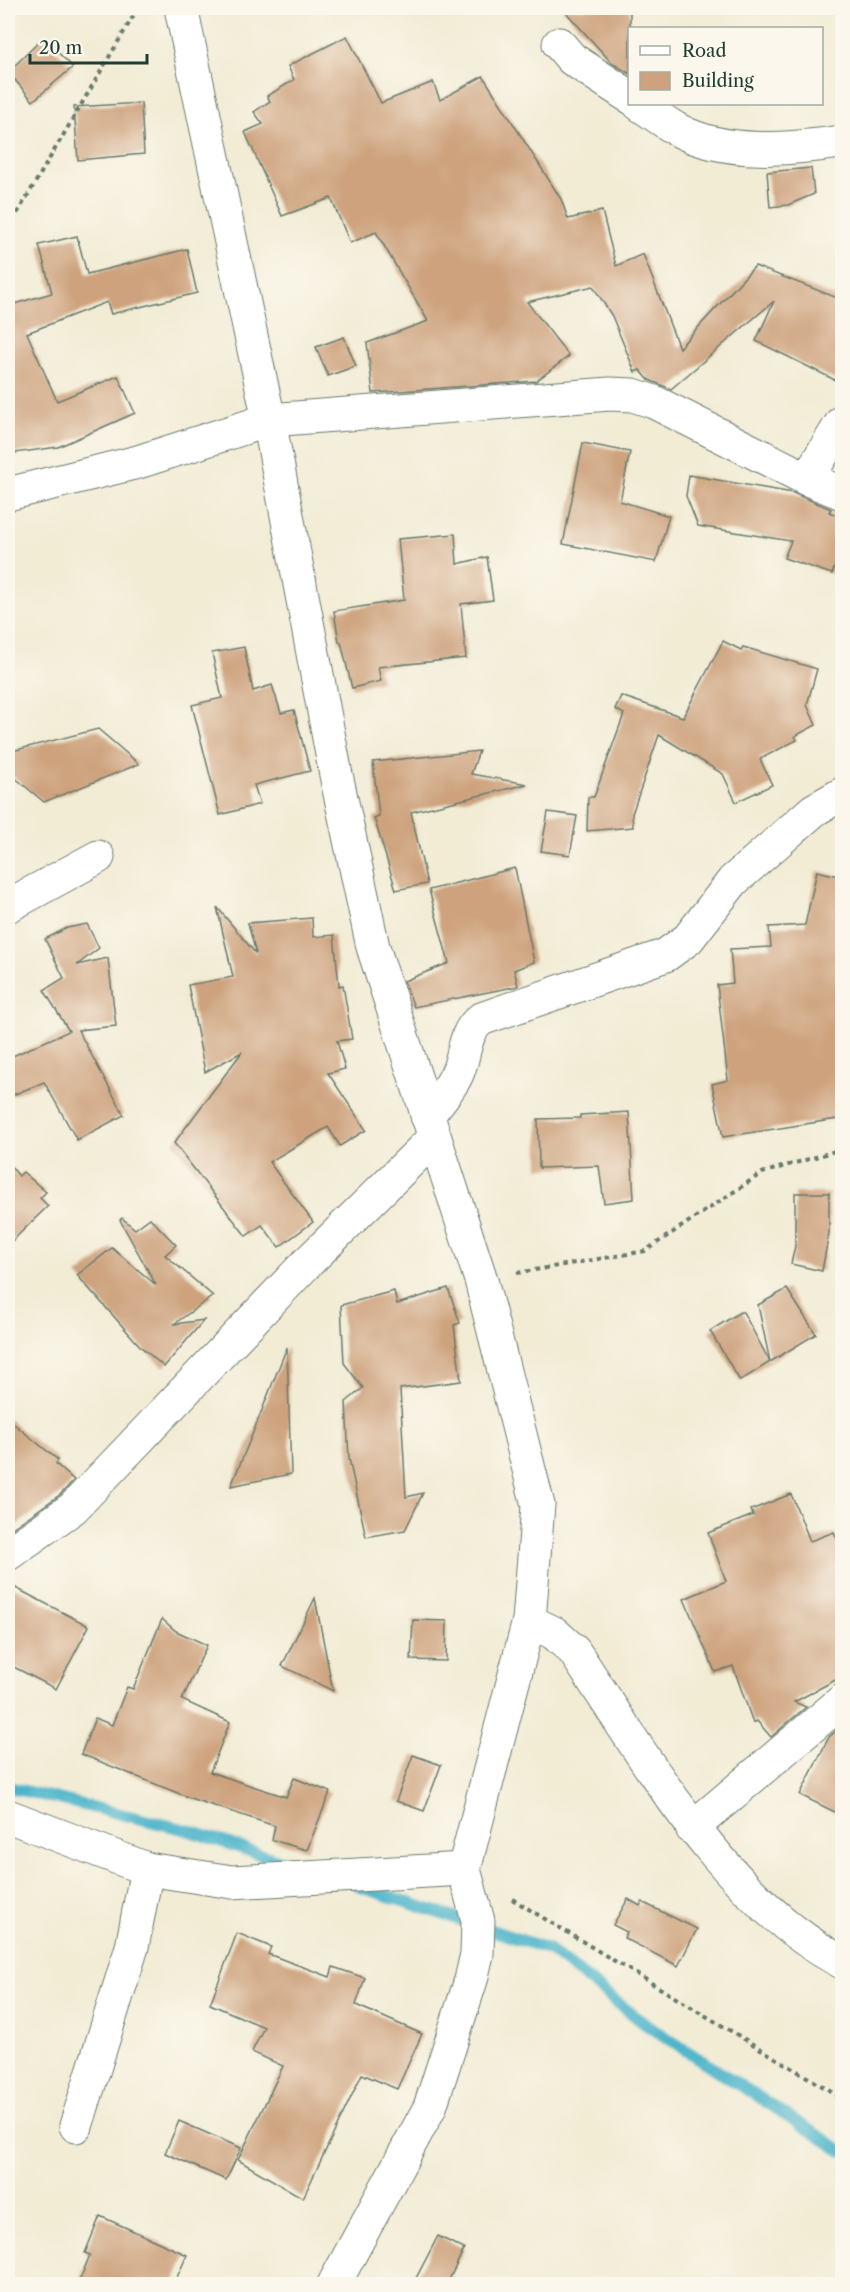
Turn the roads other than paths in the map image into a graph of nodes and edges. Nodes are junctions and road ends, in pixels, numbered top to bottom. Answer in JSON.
{"nodes":[{"id":1,"x":181,"y":8,"type":"edge"},
{"id":2,"x":559,"y":44,"type":"dead end"},
{"id":3,"x":628,"y":96,"type":"edge"},
{"id":4,"x":640,"y":105,"type":"edge"},
{"id":5,"x":843,"y":142,"type":"edge"},
{"id":6,"x":269,"y":420,"type":"junction"},
{"id":7,"x":843,"y":422,"type":"edge"},
{"id":8,"x":807,"y":479,"type":"junction"},
{"id":9,"x":843,"y":493,"type":"edge"},
{"id":10,"x":8,"y":494,"type":"edge"},
{"id":11,"x":843,"y":794,"type":"edge"},
{"id":12,"x":98,"y":857,"type":"dead end"},
{"id":13,"x":8,"y":906,"type":"edge"},
{"id":14,"x":430,"y":1128,"type":"junction"},
{"id":15,"x":8,"y":1554,"type":"edge"},
{"id":16,"x":529,"y":1621,"type":"junction"},
{"id":17,"x":843,"y":1701,"type":"edge"},
{"id":18,"x":8,"y":1816,"type":"edge"},
{"id":19,"x":692,"y":1828,"type":"junction"},
{"id":20,"x":147,"y":1869,"type":"junction"},
{"id":21,"x":464,"y":1869,"type":"junction"},
{"id":22,"x":843,"y":1962,"type":"edge"},
{"id":23,"x":76,"y":2126,"type":"dead end"},
{"id":24,"x":334,"y":2284,"type":"edge"}],
"edges":[{"from":1,"to":6,"type":"street"},
{"from":2,"to":3,"type":"street"},
{"from":4,"to":5,"type":"street"},
{"from":6,"to":8,"type":"street"},
{"from":6,"to":10,"type":"street"},
{"from":6,"to":14,"type":"street"},
{"from":7,"to":8,"type":"street"},
{"from":8,"to":9,"type":"street"},
{"from":11,"to":14,"type":"street"},
{"from":12,"to":13,"type":"street"},
{"from":14,"to":15,"type":"street"},
{"from":14,"to":16,"type":"street"},
{"from":16,"to":19,"type":"street"},
{"from":16,"to":21,"type":"street"},
{"from":17,"to":19,"type":"street"},
{"from":18,"to":20,"type":"street"},
{"from":19,"to":22,"type":"street"},
{"from":20,"to":21,"type":"street"},
{"from":20,"to":23,"type":"street"},
{"from":21,"to":24,"type":"street"}]}
